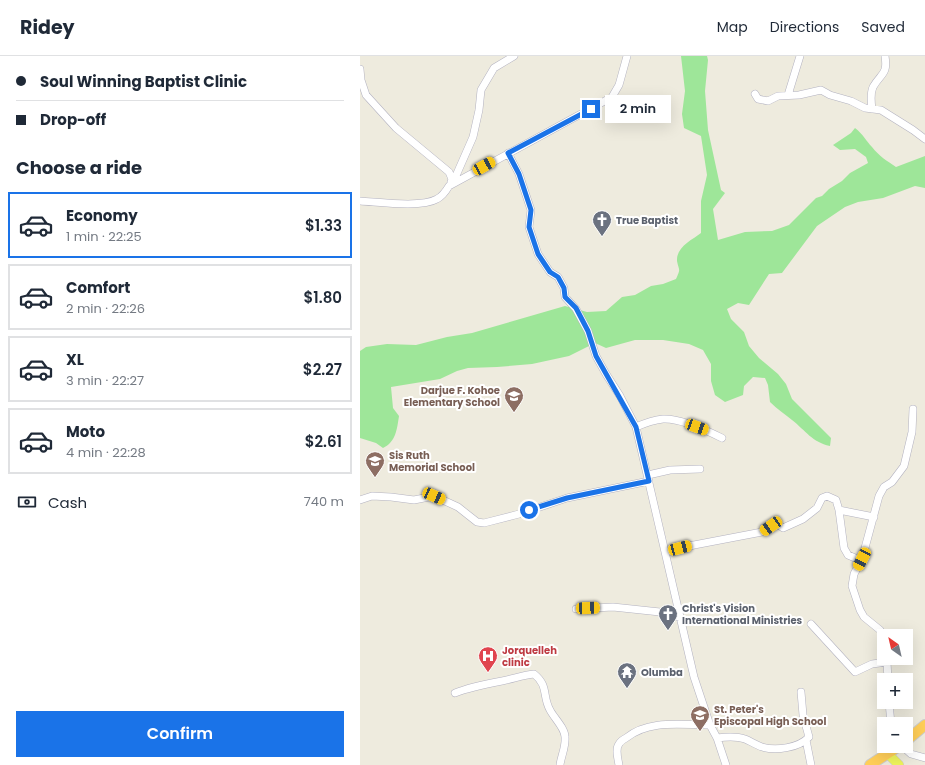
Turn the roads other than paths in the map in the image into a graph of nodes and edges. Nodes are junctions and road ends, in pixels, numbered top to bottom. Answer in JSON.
{"nodes":[{"id":1,"x":512,"y":56,"type":"edge"},
{"id":2,"x":627,"y":56,"type":"edge"},
{"id":3,"x":800,"y":56,"type":"edge"},
{"id":4,"x":885,"y":56,"type":"edge"},
{"id":5,"x":360,"y":69,"type":"edge"},
{"id":6,"x":755,"y":94,"type":"dead end"},
{"id":7,"x":788,"y":96,"type":"junction"},
{"id":8,"x":872,"y":109,"type":"junction"},
{"id":9,"x":925,"y":139,"type":"edge"},
{"id":10,"x":508,"y":153,"type":"junction"},
{"id":11,"x":451,"y":182,"type":"junction"},
{"id":12,"x":360,"y":201,"type":"edge"},
{"id":13,"x":913,"y":409,"type":"dead end"},
{"id":14,"x":636,"y":427,"type":"junction"},
{"id":15,"x":722,"y":438,"type":"dead end"},
{"id":16,"x":700,"y":469,"type":"dead end"},
{"id":17,"x":648,"y":478,"type":"junction"},
{"id":18,"x":360,"y":500,"type":"edge"},
{"id":19,"x":839,"y":510,"type":"junction"},
{"id":20,"x":874,"y":517,"type":"junction"},
{"id":21,"x":666,"y":552,"type":"junction"},
{"id":22,"x":862,"y":559,"type":"junction"},
{"id":23,"x":576,"y":609,"type":"dead end"},
{"id":24,"x":680,"y":617,"type":"junction"},
{"id":25,"x":811,"y":624,"type":"dead end"},
{"id":26,"x":879,"y":629,"type":"edge"},
{"id":27,"x":877,"y":663,"type":"edge"},
{"id":28,"x":801,"y":692,"type":"dead end"},
{"id":29,"x":456,"y":693,"type":"dead end"},
{"id":30,"x":710,"y":725,"type":"junction"},
{"id":31,"x":925,"y":725,"type":"edge"},
{"id":32,"x":913,"y":735,"type":"edge"},
{"id":33,"x":716,"y":738,"type":"junction"},
{"id":34,"x":806,"y":740,"type":"junction"},
{"id":35,"x":909,"y":753,"type":"edge"},
{"id":36,"x":888,"y":754,"type":"joint"},
{"id":37,"x":925,"y":758,"type":"edge"},
{"id":38,"x":560,"y":765,"type":"edge"},
{"id":39,"x":619,"y":765,"type":"edge"},
{"id":40,"x":726,"y":765,"type":"edge"},
{"id":41,"x":811,"y":765,"type":"edge"},
{"id":42,"x":870,"y":765,"type":"edge"},
{"id":43,"x":899,"y":765,"type":"edge"}],
"edges":[{"from":1,"to":11,"type":"street"},
{"from":2,"to":10,"type":"street"},
{"from":3,"to":7,"type":"street"},
{"from":4,"to":8,"type":"street"},
{"from":5,"to":11,"type":"street"},
{"from":6,"to":7,"type":"street"},
{"from":7,"to":8,"type":"street"},
{"from":8,"to":9,"type":"street"},
{"from":10,"to":11,"type":"street"},
{"from":10,"to":14,"type":"street"},
{"from":11,"to":12,"type":"street"},
{"from":13,"to":20,"type":"street"},
{"from":14,"to":15,"type":"street"},
{"from":14,"to":17,"type":"street"},
{"from":16,"to":17,"type":"street"},
{"from":17,"to":18,"type":"street"},
{"from":17,"to":21,"type":"street"},
{"from":19,"to":20,"type":"street"},
{"from":19,"to":21,"type":"street"},
{"from":19,"to":22,"type":"street"},
{"from":20,"to":22,"type":"street"},
{"from":21,"to":24,"type":"street"},
{"from":22,"to":26,"type":"street"},
{"from":23,"to":24,"type":"street"},
{"from":24,"to":30,"type":"street"},
{"from":25,"to":27,"type":"street"},
{"from":28,"to":34,"type":"street"},
{"from":29,"to":38,"type":"street"},
{"from":30,"to":33,"type":"street"},
{"from":30,"to":39,"type":"street"},
{"from":31,"to":32,"type":"highway"},
{"from":33,"to":34,"type":"street"},
{"from":33,"to":40,"type":"street"},
{"from":34,"to":41,"type":"street"},
{"from":35,"to":37,"type":"street"},
{"from":36,"to":42,"type":"highway"},
{"from":36,"to":43,"type":"main road"}]}
